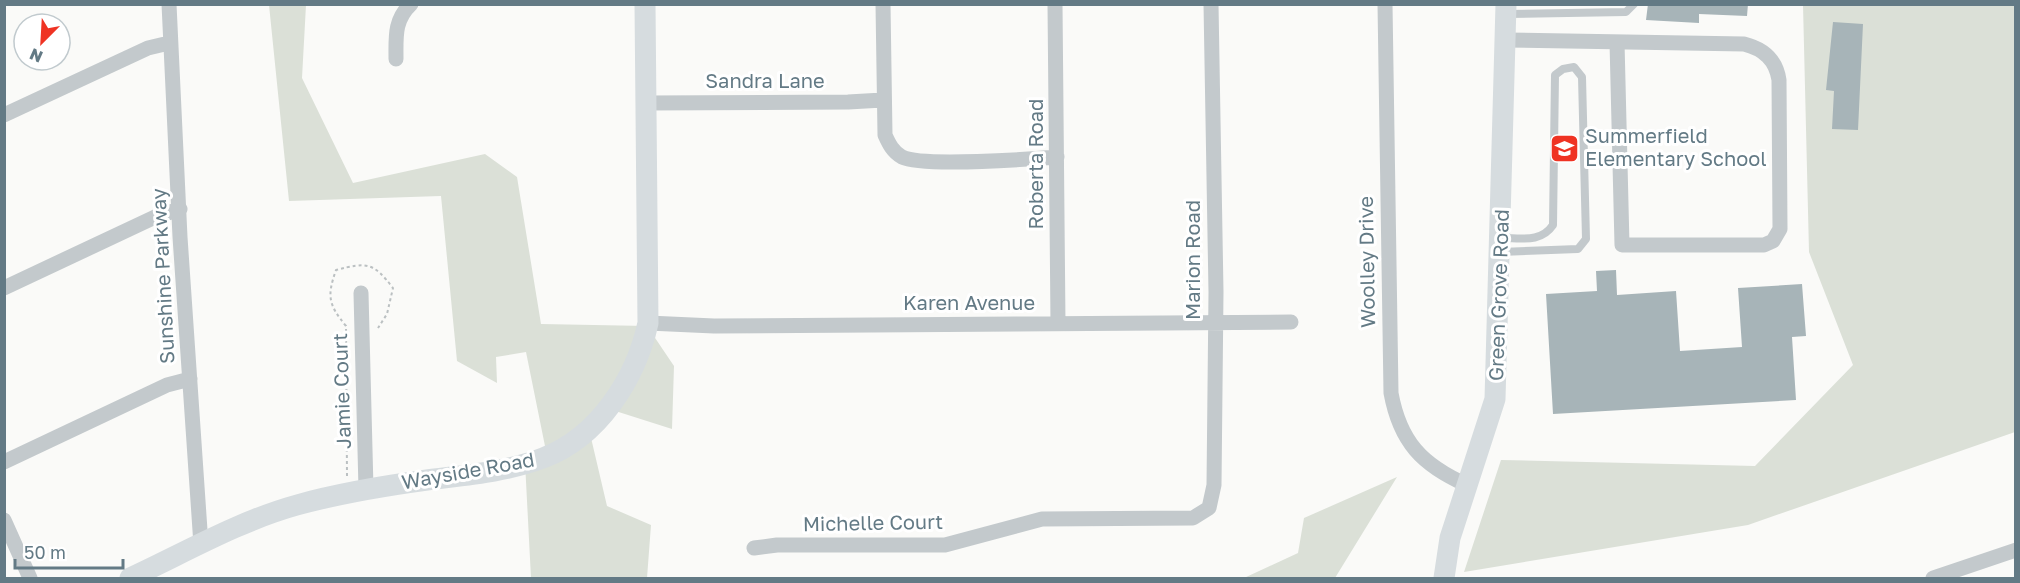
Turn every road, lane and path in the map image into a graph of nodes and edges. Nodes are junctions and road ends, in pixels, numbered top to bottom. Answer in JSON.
{"nodes":[{"id":1,"x":169,"y":4,"type":"edge"},
{"id":2,"x":411,"y":4,"type":"edge"},
{"id":3,"x":645,"y":4,"type":"edge"},
{"id":4,"x":883,"y":4,"type":"edge"},
{"id":5,"x":1055,"y":4,"type":"edge"},
{"id":6,"x":1211,"y":4,"type":"edge"},
{"id":7,"x":1385,"y":4,"type":"edge"},
{"id":8,"x":1634,"y":4,"type":"edge"},
{"id":9,"x":1506,"y":9,"type":"edge"},
{"id":10,"x":1505,"y":40,"type":"junction"},
{"id":11,"x":1617,"y":42,"type":"junction"},
{"id":12,"x":170,"y":43,"type":"junction"},
{"id":13,"x":396,"y":59,"type":"dead end"},
{"id":14,"x":884,"y":100,"type":"junction"},
{"id":15,"x":647,"y":103,"type":"junction"},
{"id":16,"x":4,"y":115,"type":"edge"},
{"id":17,"x":1057,"y":157,"type":"junction"},
{"id":18,"x":180,"y":209,"type":"junction"},
{"id":19,"x":1501,"y":245,"type":"junction"},
{"id":20,"x":4,"y":288,"type":"edge"},
{"id":21,"x":360,"y":293,"type":"dead end"},
{"id":22,"x":1291,"y":322,"type":"dead end"},
{"id":23,"x":648,"y":323,"type":"junction"},
{"id":24,"x":1058,"y":323,"type":"junction"},
{"id":25,"x":1214,"y":323,"type":"junction"},
{"id":26,"x":190,"y":379,"type":"junction"},
{"id":27,"x":4,"y":462,"type":"edge"},
{"id":28,"x":1467,"y":485,"type":"junction"},
{"id":29,"x":366,"y":489,"type":"junction"},
{"id":30,"x":1205,"y":512,"type":"joint"},
{"id":31,"x":4,"y":520,"type":"edge"},
{"id":32,"x":201,"y":545,"type":"junction"},
{"id":33,"x":754,"y":548,"type":"dead end"},
{"id":34,"x":2016,"y":550,"type":"edge"},
{"id":35,"x":30,"y":579,"type":"edge"},
{"id":36,"x":130,"y":579,"type":"edge"},
{"id":37,"x":1444,"y":579,"type":"edge"},
{"id":38,"x":1933,"y":579,"type":"edge"}],
"edges":[{"from":1,"to":12,"type":"street","name":"Sunshine Parkway"},
{"from":2,"to":13,"type":"street"},
{"from":3,"to":15,"type":"street","name":"Wayside Road"},
{"from":4,"to":14,"type":"street"},
{"from":5,"to":17,"type":"street","name":"Roberta Road"},
{"from":6,"to":25,"type":"street","name":"Marion Road"},
{"from":7,"to":28,"type":"street","name":"Woolley Drive"},
{"from":8,"to":9,"type":"lane"},
{"from":9,"to":10,"type":"street","name":"Green Grove Road"},
{"from":10,"to":11,"type":"street"},
{"from":10,"to":19,"type":"street","name":"Green Grove Road"},
{"from":11,"to":11,"type":"street"},
{"from":12,"to":16,"type":"street"},
{"from":12,"to":18,"type":"street","name":"Sunshine Parkway"},
{"from":14,"to":15,"type":"street","name":"Sandra Lane"},
{"from":14,"to":17,"type":"street"},
{"from":15,"to":23,"type":"street","name":"Wayside Road"},
{"from":17,"to":24,"type":"street","name":"Roberta Road"},
{"from":18,"to":20,"type":"street"},
{"from":18,"to":26,"type":"street","name":"Sunshine Parkway"},
{"from":19,"to":19,"type":"lane"},
{"from":19,"to":28,"type":"street","name":"Green Grove Road"},
{"from":21,"to":29,"type":"street","name":"Jamie Court"},
{"from":22,"to":25,"type":"street","name":"Karen Avenue"},
{"from":23,"to":24,"type":"street","name":"Karen Avenue"},
{"from":23,"to":29,"type":"street","name":"Wayside Road"},
{"from":24,"to":25,"type":"street","name":"Karen Avenue"},
{"from":25,"to":30,"type":"street","name":"Marion Road"},
{"from":26,"to":27,"type":"street"},
{"from":26,"to":32,"type":"street","name":"Sunshine Parkway"},
{"from":28,"to":37,"type":"street","name":"Green Grove Road"},
{"from":29,"to":32,"type":"street","name":"Wayside Road"},
{"from":30,"to":33,"type":"street","name":"Michelle Court"},
{"from":31,"to":35,"type":"street"},
{"from":32,"to":36,"type":"street","name":"Wayside Road"},
{"from":34,"to":38,"type":"street"}]}
